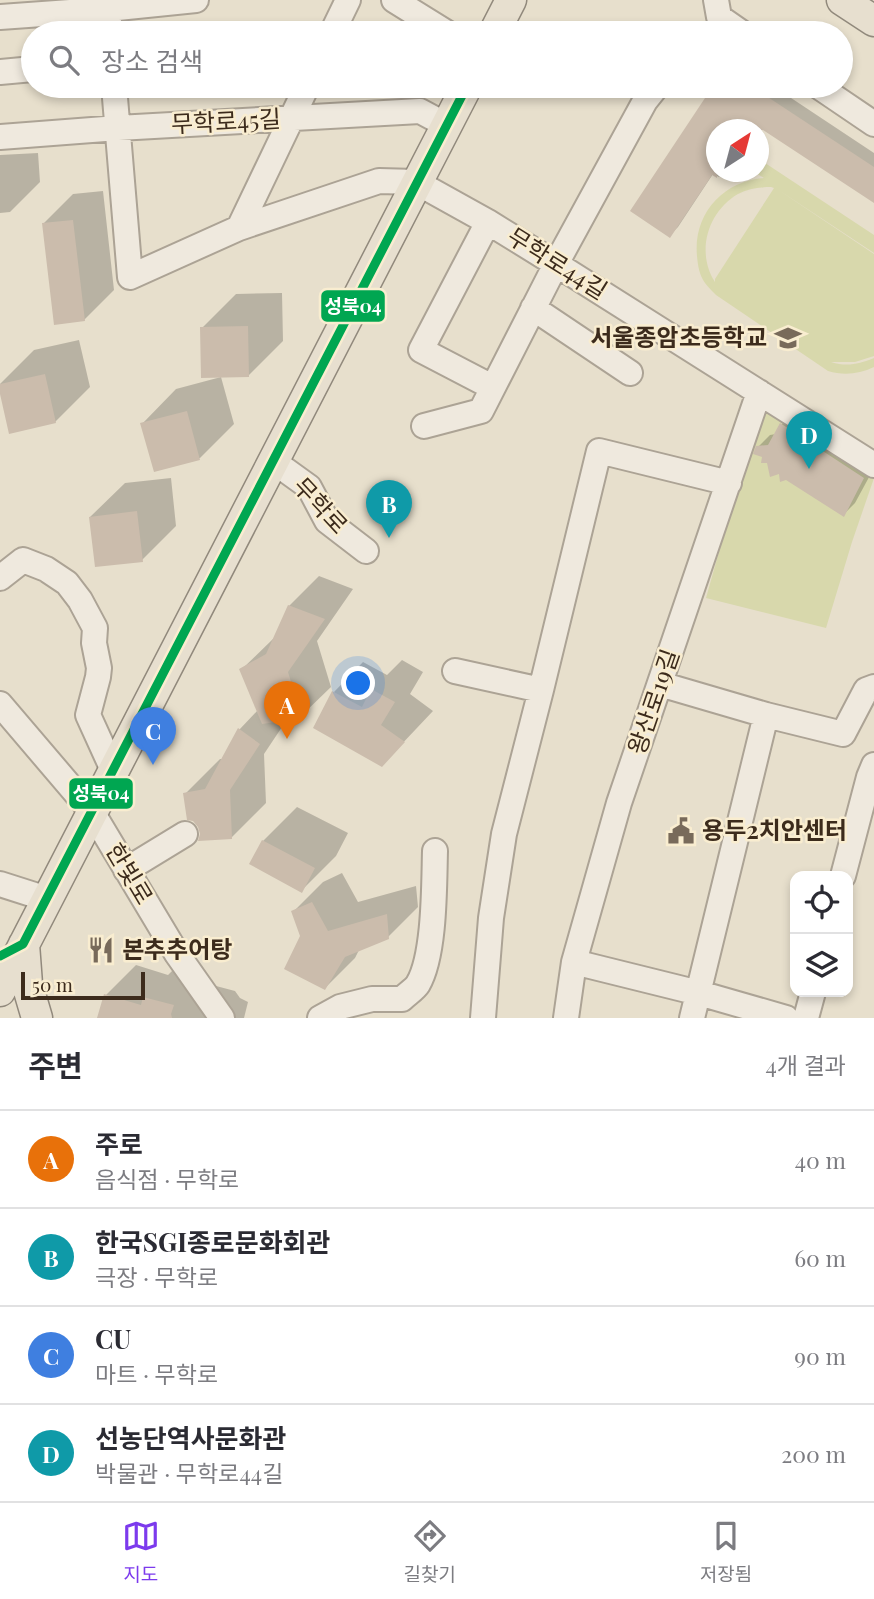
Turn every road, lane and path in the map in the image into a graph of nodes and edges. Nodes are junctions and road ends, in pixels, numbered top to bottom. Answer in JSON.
{"nodes":[{"id":1,"x":196,"y":0,"type":"edge"},
{"id":2,"x":348,"y":0,"type":"edge"},
{"id":3,"x":394,"y":0,"type":"edge"},
{"id":4,"x":511,"y":0,"type":"edge"},
{"id":5,"x":842,"y":0,"type":"edge"},
{"id":6,"x":108,"y":14,"type":"edge"},
{"id":7,"x":0,"y":17,"type":"edge"},
{"id":8,"x":338,"y":21,"type":"edge"},
{"id":9,"x":428,"y":21,"type":"edge"},
{"id":10,"x":500,"y":21,"type":"edge"},
{"id":11,"x":874,"y":21,"type":"edge"},
{"id":12,"x":21,"y":70,"type":"edge"},
{"id":13,"x":0,"y":72,"type":"edge"},
{"id":14,"x":115,"y":98,"type":"edge"},
{"id":15,"x":301,"y":98,"type":"edge"},
{"id":16,"x":461,"y":98,"type":"edge"},
{"id":17,"x":647,"y":98,"type":"edge"},
{"id":18,"x":836,"y":98,"type":"edge"},
{"id":19,"x":291,"y":119,"type":"junction"},
{"id":20,"x":874,"y":124,"type":"edge"},
{"id":21,"x":448,"y":125,"type":"junction"},
{"id":22,"x":118,"y":128,"type":"junction"},
{"id":23,"x":0,"y":137,"type":"edge"},
{"id":24,"x":416,"y":182,"type":"junction"},
{"id":25,"x":488,"y":222,"type":"junction"},
{"id":26,"x":239,"y":228,"type":"junction"},
{"id":27,"x":556,"y":264,"type":"junction"},
{"id":28,"x":533,"y":308,"type":"junction"},
{"id":29,"x":630,"y":373,"type":"dead end"},
{"id":30,"x":492,"y":387,"type":"junction"},
{"id":31,"x":760,"y":392,"type":"junction"},
{"id":32,"x":424,"y":426,"type":"dead end"},
{"id":33,"x":273,"y":461,"type":"junction"},
{"id":34,"x":874,"y":465,"type":"edge"},
{"id":35,"x":729,"y":483,"type":"junction"},
{"id":36,"x":366,"y":551,"type":"dead end"},
{"id":37,"x":0,"y":578,"type":"edge"},
{"id":38,"x":455,"y":671,"type":"dead end"},
{"id":39,"x":660,"y":684,"type":"junction"},
{"id":40,"x":874,"y":687,"type":"edge"},
{"id":41,"x":541,"y":690,"type":"junction"},
{"id":42,"x":0,"y":704,"type":"edge"},
{"id":43,"x":766,"y":715,"type":"junction"},
{"id":44,"x":874,"y":765,"type":"edge"},
{"id":45,"x":113,"y":770,"type":"junction"},
{"id":46,"x":92,"y":812,"type":"junction"},
{"id":47,"x":185,"y":834,"type":"dead end"},
{"id":48,"x":435,"y":851,"type":"dead end"},
{"id":49,"x":126,"y":870,"type":"junction"},
{"id":50,"x":844,"y":871,"type":"edge"},
{"id":51,"x":0,"y":884,"type":"edge"},
{"id":52,"x":47,"y":899,"type":"junction"},
{"id":53,"x":12,"y":950,"type":"edge"},
{"id":54,"x":574,"y":961,"type":"junction"},
{"id":55,"x":0,"y":990,"type":"edge"},
{"id":56,"x":699,"y":993,"type":"junction"},
{"id":57,"x":812,"y":997,"type":"edge"},
{"id":58,"x":37,"y":1018,"type":"edge"},
{"id":59,"x":222,"y":1018,"type":"edge"},
{"id":60,"x":320,"y":1018,"type":"edge"},
{"id":61,"x":483,"y":1018,"type":"edge"},
{"id":62,"x":566,"y":1018,"type":"edge"},
{"id":63,"x":692,"y":1018,"type":"edge"},
{"id":64,"x":786,"y":1018,"type":"edge"},
{"id":65,"x":806,"y":1018,"type":"edge"}],
"edges":[{"from":1,"to":6,"type":"street"},
{"from":2,"to":8,"type":"street"},
{"from":3,"to":9,"type":"street"},
{"from":4,"to":10,"type":"main road"},
{"from":5,"to":11,"type":"main road"},
{"from":6,"to":7,"type":"street"},
{"from":12,"to":13,"type":"street"},
{"from":14,"to":22,"type":"street"},
{"from":15,"to":19,"type":"street"},
{"from":16,"to":21,"type":"main road","name":"무학로"},
{"from":17,"to":27,"type":"street"},
{"from":18,"to":20,"type":"street"},
{"from":19,"to":21,"type":"street","name":"무학로45길"},
{"from":19,"to":22,"type":"street","name":"무학로45길"},
{"from":19,"to":26,"type":"street"},
{"from":21,"to":24,"type":"main road","name":"무학로"},
{"from":22,"to":23,"type":"street","name":"무학로45길"},
{"from":22,"to":26,"type":"street"},
{"from":24,"to":25,"type":"street","name":"무학로44길"},
{"from":24,"to":26,"type":"street"},
{"from":24,"to":33,"type":"main road","name":"무학로"},
{"from":25,"to":27,"type":"street","name":"무학로44길"},
{"from":25,"to":30,"type":"street","name":"무학로44길"},
{"from":27,"to":28,"type":"street"},
{"from":27,"to":31,"type":"street","name":"무학로44길"},
{"from":28,"to":29,"type":"street"},
{"from":28,"to":30,"type":"street"},
{"from":30,"to":32,"type":"street"},
{"from":31,"to":34,"type":"street","name":"무학로44길"},
{"from":31,"to":35,"type":"street","name":"왕산로19길"},
{"from":33,"to":36,"type":"street","name":"무학로"},
{"from":33,"to":45,"type":"main road","name":"무학로"},
{"from":35,"to":39,"type":"street","name":"왕산로19길"},
{"from":35,"to":41,"type":"street"},
{"from":37,"to":45,"type":"street"},
{"from":38,"to":41,"type":"street"},
{"from":39,"to":43,"type":"street"},
{"from":39,"to":54,"type":"street","name":"왕산로19길"},
{"from":40,"to":43,"type":"street"},
{"from":41,"to":61,"type":"street"},
{"from":42,"to":46,"type":"street","name":"한빛로"},
{"from":43,"to":56,"type":"street"},
{"from":44,"to":50,"type":"street"},
{"from":45,"to":46,"type":"main road","name":"무학로"},
{"from":46,"to":49,"type":"street","name":"한빛로"},
{"from":46,"to":52,"type":"main road","name":"무학로"},
{"from":47,"to":49,"type":"street"},
{"from":48,"to":60,"type":"street"},
{"from":49,"to":59,"type":"street","name":"한빛로"},
{"from":51,"to":52,"type":"street"},
{"from":52,"to":53,"type":"main road","name":"무학로"},
{"from":53,"to":55,"type":"main road","name":"무학로"},
{"from":53,"to":58,"type":"main road"},
{"from":54,"to":56,"type":"street"},
{"from":54,"to":62,"type":"street","name":"왕산로19길"},
{"from":56,"to":63,"type":"street"},
{"from":56,"to":64,"type":"street"},
{"from":57,"to":65,"type":"street"}]}
